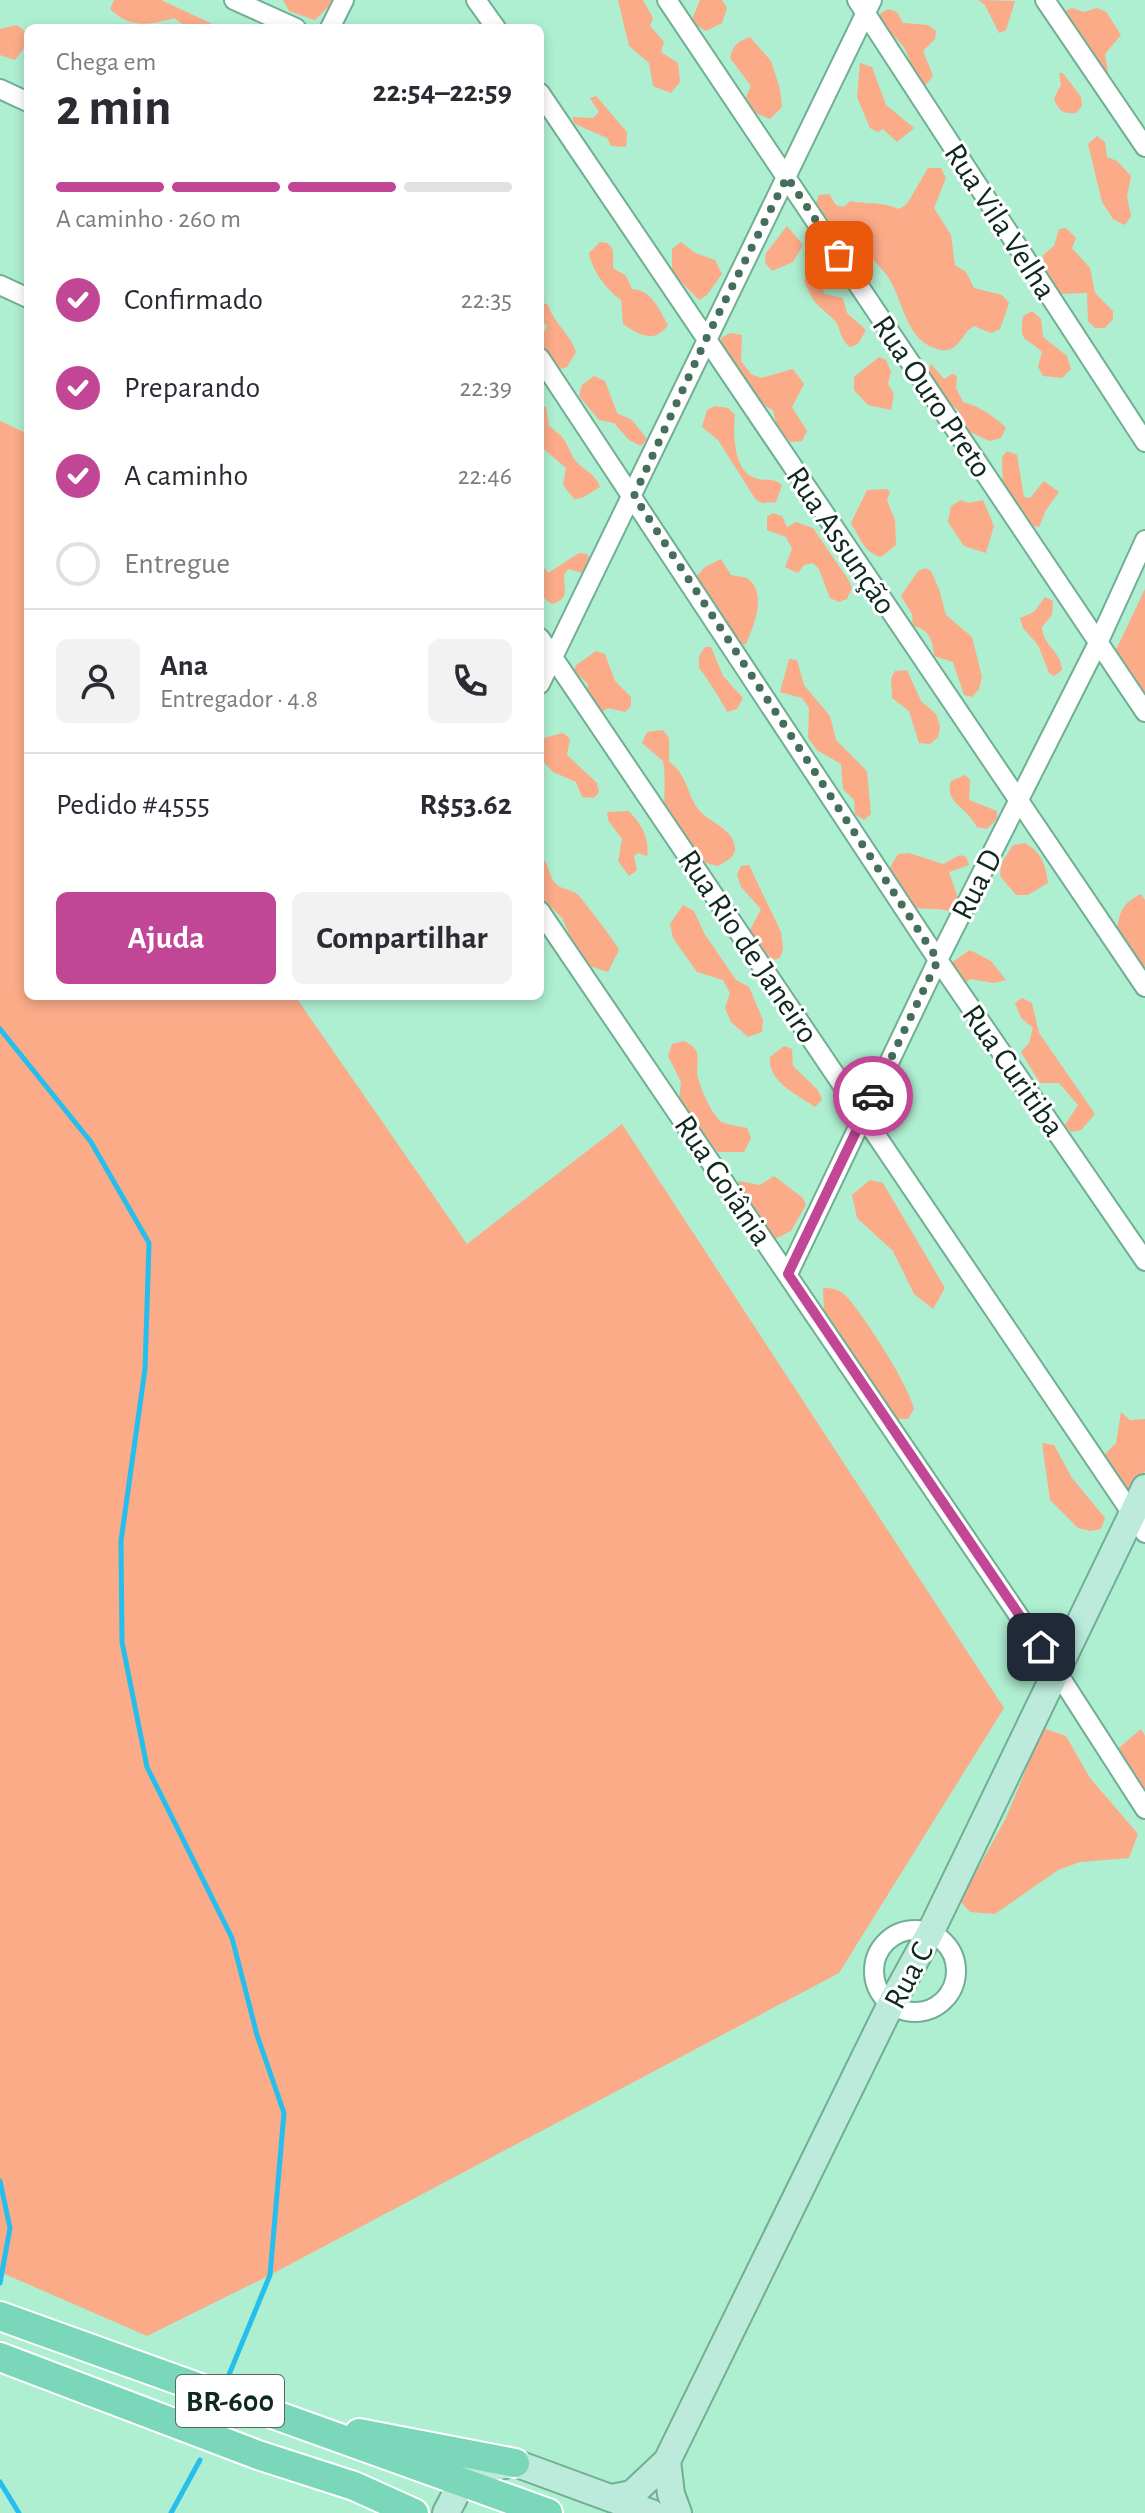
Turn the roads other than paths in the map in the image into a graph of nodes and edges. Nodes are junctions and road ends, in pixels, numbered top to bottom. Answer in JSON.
{"nodes":[{"id":1,"x":234,"y":0,"type":"edge"},
{"id":2,"x":344,"y":0,"type":"edge"},
{"id":3,"x":476,"y":0,"type":"edge"},
{"id":4,"x":667,"y":0,"type":"edge"},
{"id":5,"x":1045,"y":0,"type":"edge"},
{"id":6,"x":865,"y":4,"type":"edge"},
{"id":7,"x":287,"y":24,"type":"edge"},
{"id":8,"x":332,"y":24,"type":"edge"},
{"id":9,"x":493,"y":24,"type":"edge"},
{"id":10,"x":0,"y":89,"type":"edge"},
{"id":11,"x":544,"y":99,"type":"edge"},
{"id":12,"x":24,"y":100,"type":"edge"},
{"id":13,"x":1145,"y":147,"type":"edge"},
{"id":14,"x":787,"y":177,"type":"junction"},
{"id":15,"x":0,"y":285,"type":"edge"},
{"id":16,"x":24,"y":296,"type":"edge"},
{"id":17,"x":707,"y":337,"type":"junction"},
{"id":18,"x":544,"y":364,"type":"edge"},
{"id":19,"x":1145,"y":442,"type":"edge"},
{"id":20,"x":634,"y":496,"type":"junction"},
{"id":21,"x":1145,"y":540,"type":"edge"},
{"id":22,"x":1098,"y":643,"type":"junction"},
{"id":23,"x":544,"y":644,"type":"edge"},
{"id":24,"x":554,"y":659,"type":"junction"},
{"id":25,"x":544,"y":677,"type":"edge"},
{"id":26,"x":1145,"y":712,"type":"edge"},
{"id":27,"x":1017,"y":802,"type":"junction"},
{"id":28,"x":544,"y":917,"type":"edge"},
{"id":29,"x":938,"y":960,"type":"junction"},
{"id":30,"x":1145,"y":987,"type":"edge"},
{"id":31,"x":864,"y":1116,"type":"junction"},
{"id":32,"x":1145,"y":1261,"type":"edge"},
{"id":33,"x":788,"y":1274,"type":"junction"},
{"id":34,"x":1145,"y":1488,"type":"edge"},
{"id":35,"x":1138,"y":1523,"type":"edge"},
{"id":36,"x":1057,"y":1672,"type":"junction"},
{"id":37,"x":1145,"y":1809,"type":"edge"},
{"id":38,"x":930,"y":1933,"type":"junction"},
{"id":39,"x":891,"y":2004,"type":"junction"},
{"id":40,"x":0,"y":2316,"type":"edge"},
{"id":41,"x":0,"y":2357,"type":"edge"},
{"id":42,"x":279,"y":2418,"type":"junction"},
{"id":43,"x":258,"y":2455,"type":"junction"},
{"id":44,"x":667,"y":2461,"type":"junction"},
{"id":45,"x":515,"y":2463,"type":"junction"},
{"id":46,"x":461,"y":2484,"type":"junction"},
{"id":47,"x":611,"y":2498,"type":"junction"},
{"id":48,"x":374,"y":2513,"type":"edge"},
{"id":49,"x":414,"y":2513,"type":"edge"},
{"id":50,"x":446,"y":2513,"type":"edge"},
{"id":51,"x":548,"y":2513,"type":"edge"},
{"id":52,"x":651,"y":2513,"type":"edge"},
{"id":53,"x":678,"y":2513,"type":"edge"}],
"edges":[{"from":1,"to":7,"type":"street"},
{"from":2,"to":8,"type":"street"},
{"from":3,"to":9,"type":"street"},
{"from":4,"to":14,"type":"street","name":"Rua Ouro Preto"},
{"from":5,"to":13,"type":"street"},
{"from":6,"to":14,"type":"street"},
{"from":6,"to":19,"type":"street","name":"Rua Vila Velha"},
{"from":10,"to":12,"type":"street"},
{"from":11,"to":17,"type":"street","name":"Rua Assunção"},
{"from":14,"to":17,"type":"street"},
{"from":14,"to":22,"type":"street","name":"Rua Ouro Preto"},
{"from":15,"to":16,"type":"street"},
{"from":17,"to":20,"type":"street"},
{"from":17,"to":27,"type":"street","name":"Rua Assunção"},
{"from":18,"to":20,"type":"street","name":"Rua Curitiba"},
{"from":20,"to":24,"type":"street"},
{"from":20,"to":29,"type":"street","name":"Rua Curitiba"},
{"from":21,"to":22,"type":"street","name":"Rua D"},
{"from":22,"to":26,"type":"street","name":"Rua Ouro Preto"},
{"from":22,"to":27,"type":"street","name":"Rua D"},
{"from":23,"to":24,"type":"street","name":"Rua Rio de Janeiro"},
{"from":24,"to":25,"type":"street"},
{"from":24,"to":31,"type":"street","name":"Rua Rio de Janeiro"},
{"from":27,"to":29,"type":"street","name":"Rua D"},
{"from":27,"to":30,"type":"street","name":"Rua Assunção"},
{"from":28,"to":33,"type":"street","name":"Rua Goiânia"},
{"from":29,"to":31,"type":"street","name":"Rua D"},
{"from":29,"to":32,"type":"street","name":"Rua Curitiba"},
{"from":31,"to":33,"type":"street","name":"Rua D"},
{"from":31,"to":35,"type":"street","name":"Rua Rio de Janeiro"},
{"from":33,"to":36,"type":"street","name":"Rua Goiânia"},
{"from":34,"to":35,"type":"street","name":"Rua C"},
{"from":35,"to":36,"type":"street","name":"Rua C"},
{"from":36,"to":37,"type":"street","name":"Rua Goiânia"},
{"from":36,"to":38,"type":"street","name":"Rua C"},
{"from":38,"to":39,"type":"street","name":"Rua C"},
{"from":38,"to":39,"type":"street"},
{"from":38,"to":39,"type":"street"},
{"from":39,"to":44,"type":"street","name":"Rua C"},
{"from":40,"to":42,"type":"main road","number":"BR-600"},
{"from":41,"to":43,"type":"main road","number":"BR-600"},
{"from":42,"to":45,"type":"main road"},
{"from":42,"to":46,"type":"main road","number":"BR-600"},
{"from":43,"to":48,"type":"main road"},
{"from":43,"to":49,"type":"main road","number":"BR-600"},
{"from":44,"to":47,"type":"street","name":"Rua C"},
{"from":44,"to":53,"type":"street"},
{"from":45,"to":46,"type":"street"},
{"from":45,"to":47,"type":"street"},
{"from":46,"to":50,"type":"street"},
{"from":46,"to":51,"type":"main road","number":"BR-600"},
{"from":47,"to":52,"type":"street"}]}
